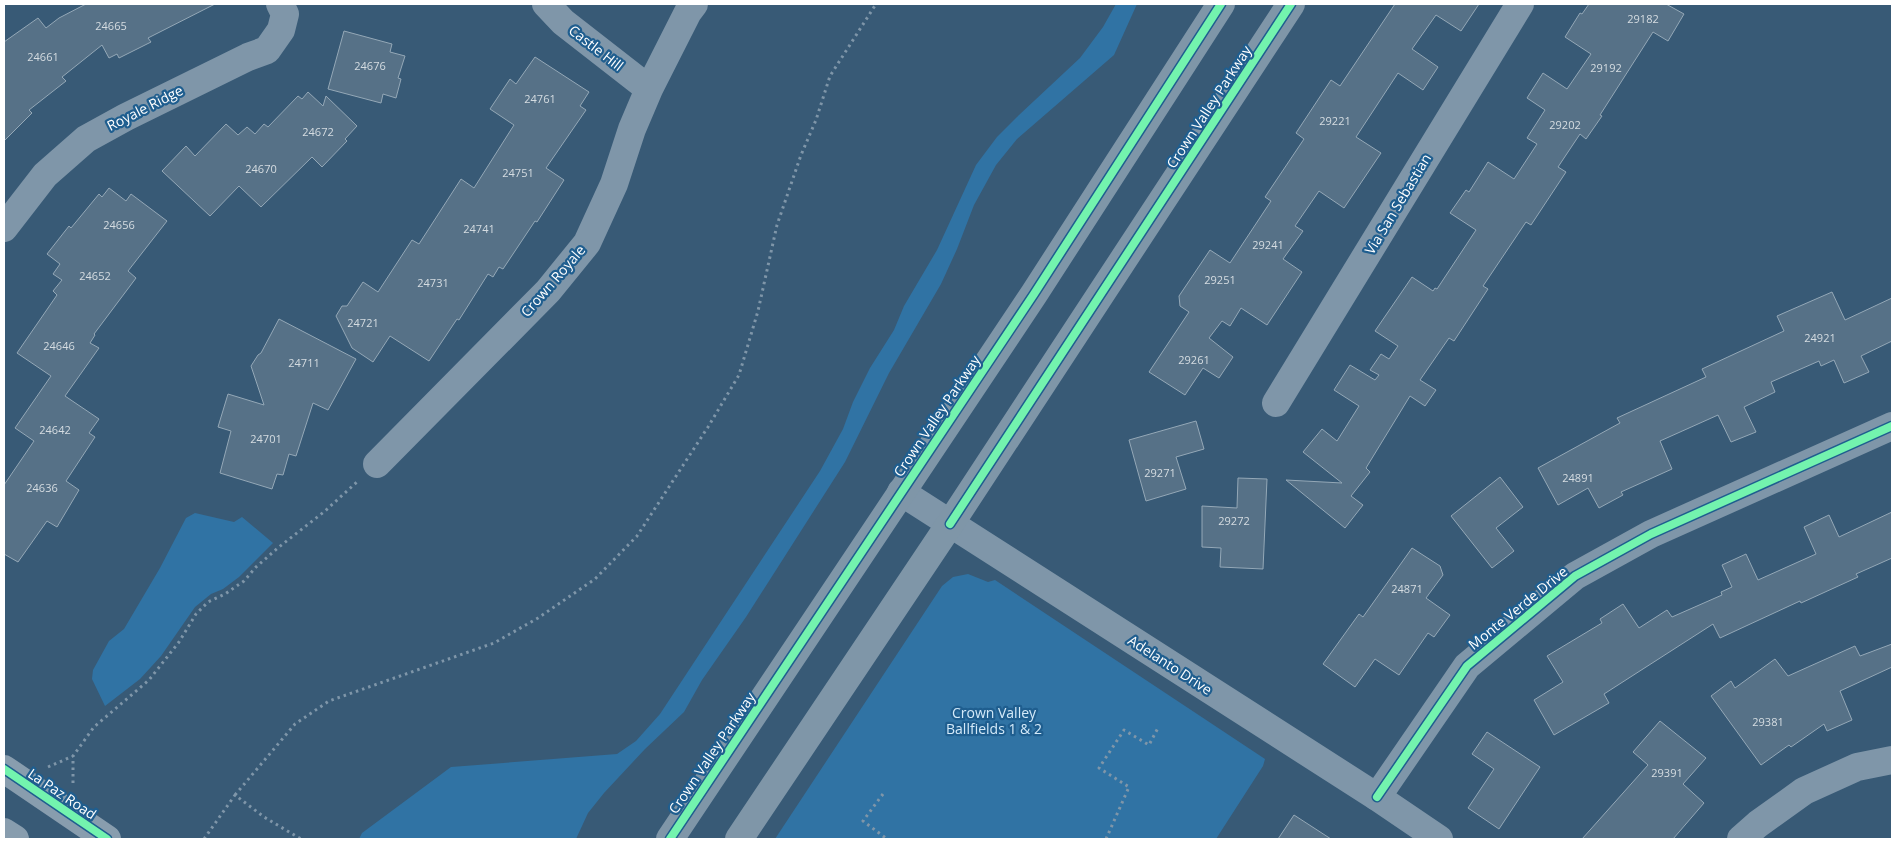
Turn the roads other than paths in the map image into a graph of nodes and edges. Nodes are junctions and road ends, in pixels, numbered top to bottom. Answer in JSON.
{"nodes":[{"id":1,"x":280,"y":4,"type":"edge"},
{"id":2,"x":546,"y":4,"type":"edge"},
{"id":3,"x":694,"y":4,"type":"edge"},
{"id":4,"x":1221,"y":4,"type":"edge"},
{"id":5,"x":1291,"y":4,"type":"edge"},
{"id":6,"x":1520,"y":4,"type":"edge"},
{"id":7,"x":649,"y":88,"type":"junction"},
{"id":8,"x":4,"y":228,"type":"edge"},
{"id":9,"x":1276,"y":403,"type":"dead end"},
{"id":10,"x":1892,"y":426,"type":"edge"},
{"id":11,"x":377,"y":464,"type":"road end"},
{"id":12,"x":901,"y":492,"type":"junction"},
{"id":13,"x":950,"y":524,"type":"junction"},
{"id":14,"x":1892,"y":760,"type":"edge"},
{"id":15,"x":4,"y":769,"type":"edge"},
{"id":16,"x":1377,"y":797,"type":"junction"},
{"id":17,"x":4,"y":832,"type":"edge"},
{"id":18,"x":15,"y":839,"type":"edge"},
{"id":19,"x":107,"y":839,"type":"edge"},
{"id":20,"x":670,"y":839,"type":"edge"},
{"id":21,"x":739,"y":839,"type":"edge"},
{"id":22,"x":1438,"y":839,"type":"edge"},
{"id":23,"x":1741,"y":839,"type":"edge"}],
"edges":[{"from":1,"to":8,"type":"street","name":"Royale Ridge"},
{"from":2,"to":7,"type":"street","name":"Castle Hill"},
{"from":3,"to":7,"type":"street","name":"Crown Royale"},
{"from":4,"to":12,"type":"main road","name":"Crown Valley Parkway"},
{"from":5,"to":13,"type":"main road","name":"Crown Valley Parkway"},
{"from":6,"to":9,"type":"street","name":"Via San Sebastian"},
{"from":7,"to":11,"type":"street","name":"Crown Royale"},
{"from":10,"to":16,"type":"street","name":"Monte Verde Drive"},
{"from":12,"to":13,"type":"street","name":"Adelanto Drive"},
{"from":12,"to":20,"type":"main road","name":"Crown Valley Parkway"},
{"from":13,"to":16,"type":"street","name":"Adelanto Drive"},
{"from":13,"to":21,"type":"main road","name":"Crown Valley Parkway"},
{"from":14,"to":23,"type":"street"},
{"from":15,"to":19,"type":"main road","name":"La Paz Road"},
{"from":16,"to":22,"type":"street","name":"Adelanto Drive"},
{"from":17,"to":18,"type":"main road"}]}
